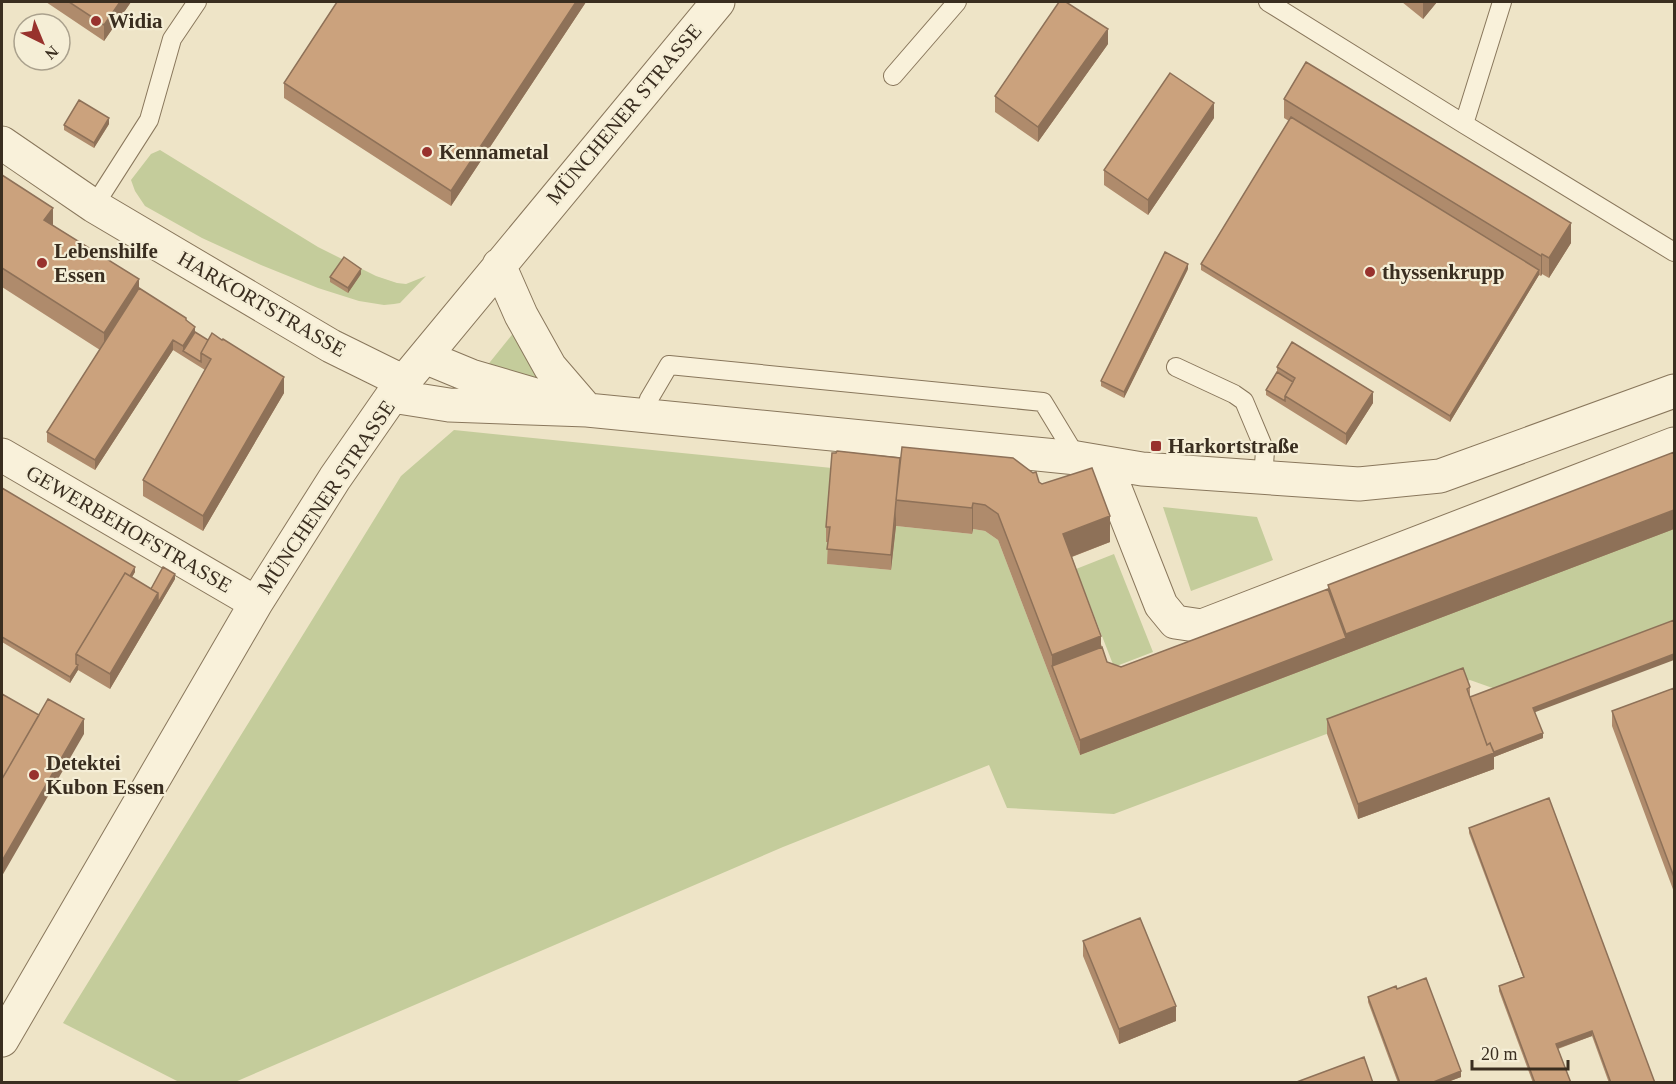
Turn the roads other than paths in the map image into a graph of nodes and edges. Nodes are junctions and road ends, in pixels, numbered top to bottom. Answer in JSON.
{"nodes":[{"id":1,"x":197,"y":2,"type":"edge"},
{"id":2,"x":718,"y":2,"type":"edge"},
{"id":3,"x":957,"y":2,"type":"edge"},
{"id":4,"x":1268,"y":2,"type":"edge"},
{"id":5,"x":1502,"y":2,"type":"edge"},
{"id":6,"x":893,"y":76,"type":"dead end"},
{"id":7,"x":1464,"y":124,"type":"junction"},
{"id":8,"x":2,"y":143,"type":"edge"},
{"id":9,"x":94,"y":206,"type":"junction"},
{"id":10,"x":1674,"y":252,"type":"edge"},
{"id":11,"x":499,"y":265,"type":"junction"},
{"id":12,"x":425,"y":357,"type":"junction"},
{"id":13,"x":1176,"y":367,"type":"dead end"},
{"id":14,"x":398,"y":389,"type":"junction"},
{"id":15,"x":1674,"y":391,"type":"edge"},
{"id":16,"x":586,"y":410,"type":"junction"},
{"id":17,"x":643,"y":417,"type":"junction"},
{"id":18,"x":1674,"y":444,"type":"edge"},
{"id":19,"x":2,"y":455,"type":"edge"},
{"id":20,"x":1091,"y":461,"type":"junction"},
{"id":21,"x":1263,"y":478,"type":"junction"},
{"id":22,"x":256,"y":603,"type":"junction"},
{"id":23,"x":5,"y":1027,"type":"edge"}],
"edges":[{"from":1,"to":9,"type":"lane"},
{"from":2,"to":11,"type":"street","name":"MÜNCHENER STRASSE"},
{"from":3,"to":6,"type":"lane"},
{"from":4,"to":7,"type":"lane"},
{"from":5,"to":7,"type":"lane"},
{"from":7,"to":10,"type":"lane"},
{"from":8,"to":9,"type":"street","name":"HARKORTSTRASSE"},
{"from":9,"to":14,"type":"street","name":"HARKORTSTRASSE"},
{"from":11,"to":12,"type":"street","name":"MÜNCHENER STRASSE"},
{"from":11,"to":16,"type":"street"},
{"from":12,"to":14,"type":"street","name":"MÜNCHENER STRASSE"},
{"from":12,"to":16,"type":"street","name":"HARKORTSTRASSE"},
{"from":13,"to":21,"type":"lane"},
{"from":14,"to":16,"type":"street","name":"HARKORTSTRASSE"},
{"from":14,"to":22,"type":"street","name":"MÜNCHENER STRASSE"},
{"from":15,"to":21,"type":"street","name":"HARKORTSTRASSE"},
{"from":16,"to":17,"type":"street","name":"HARKORTSTRASSE"},
{"from":17,"to":20,"type":"street","name":"HARKORTSTRASSE"},
{"from":17,"to":20,"type":"lane"},
{"from":18,"to":20,"type":"street"},
{"from":19,"to":22,"type":"street","name":"GEWERBEHOFSTRASSE"},
{"from":20,"to":21,"type":"street","name":"HARKORTSTRASSE"},
{"from":22,"to":23,"type":"street","name":"MÜNCHENER STRASSE"}]}
